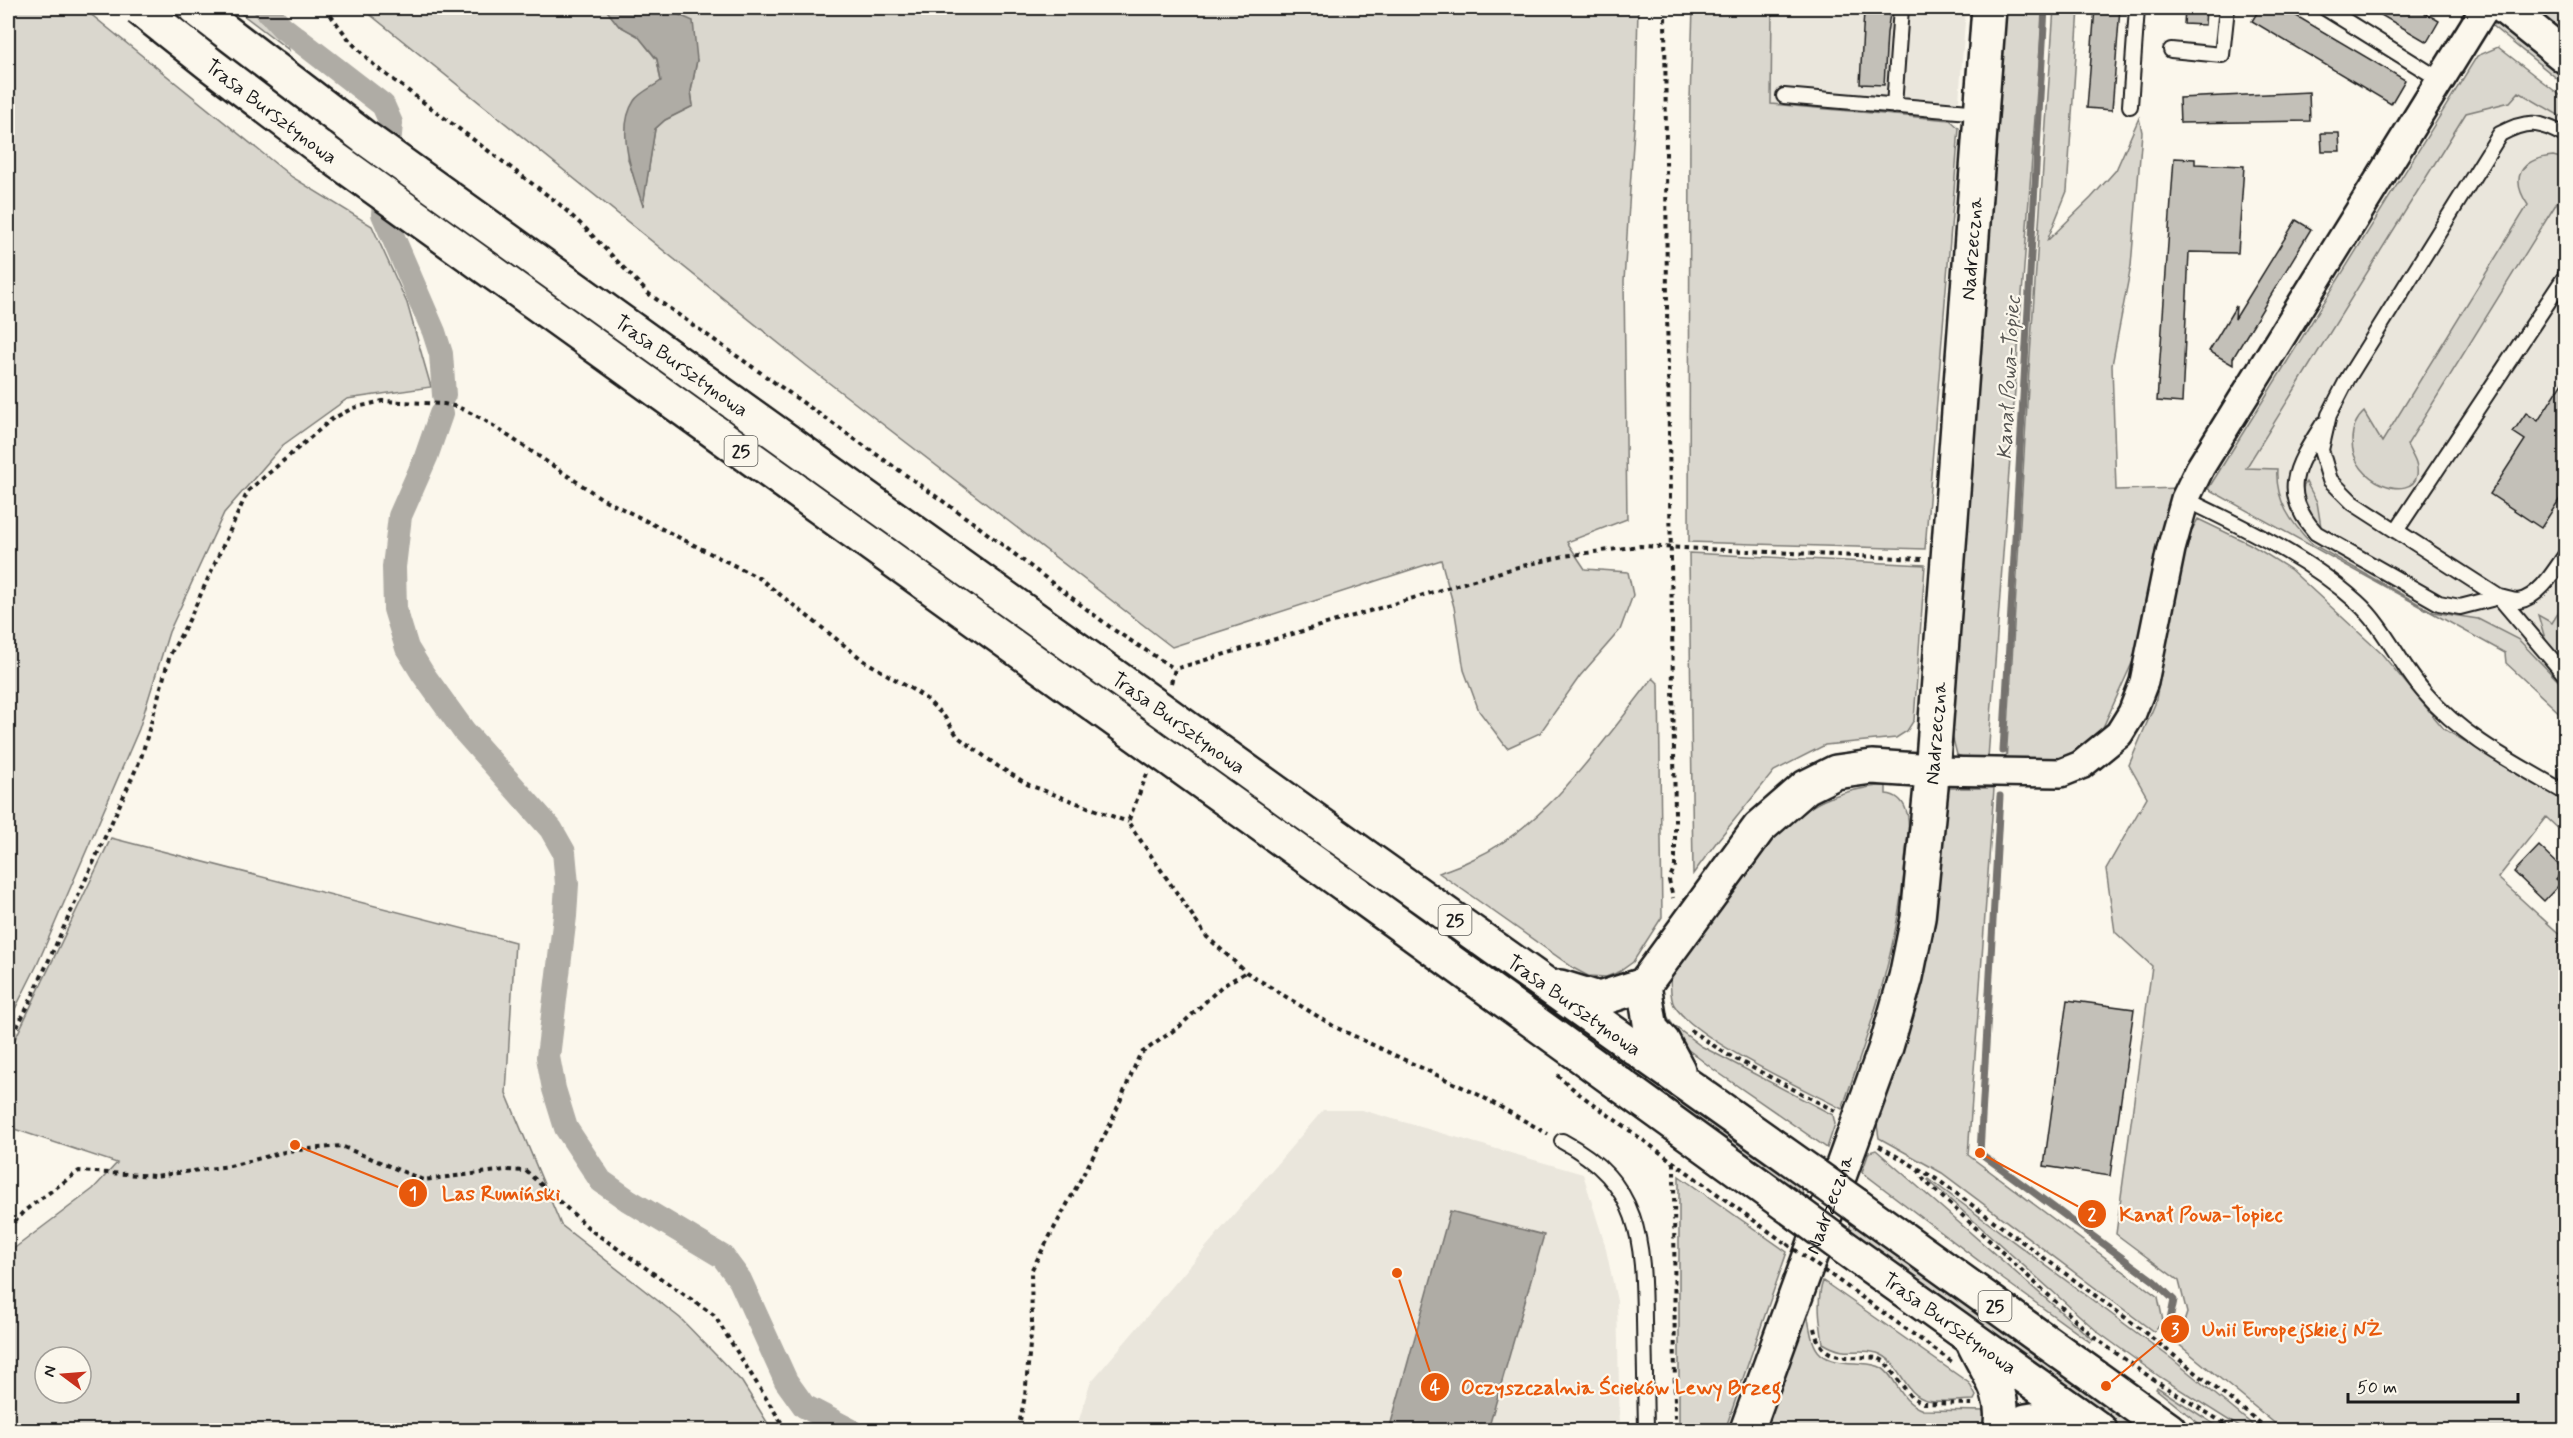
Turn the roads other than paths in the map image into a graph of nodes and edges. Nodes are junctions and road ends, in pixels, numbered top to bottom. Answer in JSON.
{"nodes":[{"id":1,"x":139,"y":8,"type":"edge"},
{"id":2,"x":195,"y":8,"type":"edge"},
{"id":3,"x":1901,"y":8,"type":"edge"},
{"id":4,"x":1989,"y":8,"type":"edge"},
{"id":5,"x":2137,"y":8,"type":"edge"},
{"id":6,"x":2227,"y":8,"type":"edge"},
{"id":7,"x":2325,"y":8,"type":"edge"},
{"id":8,"x":2485,"y":8,"type":"edge"},
{"id":9,"x":2505,"y":8,"type":"edge"},
{"id":10,"x":2171,"y":50,"type":"dead end"},
{"id":11,"x":2565,"y":57,"type":"edge"},
{"id":12,"x":2439,"y":79,"type":"junction"},
{"id":13,"x":1784,"y":96,"type":"dead end"},
{"id":14,"x":1894,"y":106,"type":"junction"},
{"id":15,"x":2130,"y":106,"type":"dead end"},
{"id":16,"x":1981,"y":112,"type":"junction"},
{"id":17,"x":2565,"y":136,"type":"edge"},
{"id":18,"x":2565,"y":275,"type":"edge"},
{"id":19,"x":2329,"y":415,"type":"junction"},
{"id":20,"x":2186,"y":499,"type":"junction"},
{"id":21,"x":2396,"y":531,"type":"junction"},
{"id":22,"x":2565,"y":554,"type":"edge"},
{"id":23,"x":2499,"y":597,"type":"junction"},
{"id":24,"x":2565,"y":676,"type":"edge"},
{"id":25,"x":1933,"y":771,"type":"junction"},
{"id":26,"x":2565,"y":793,"type":"edge"},
{"id":27,"x":1542,"y":981,"type":"junction"},
{"id":28,"x":1644,"y":985,"type":"junction"},
{"id":29,"x":1684,"y":1083,"type":"junction"},
{"id":30,"x":1562,"y":1141,"type":"road end"},
{"id":31,"x":1966,"y":1354,"type":"junction"},
{"id":32,"x":2005,"y":1422,"type":"edge"},
{"id":33,"x":2088,"y":1422,"type":"edge"},
{"id":34,"x":1646,"y":1431,"type":"edge"},
{"id":35,"x":1747,"y":1431,"type":"edge"},
{"id":36,"x":2169,"y":1431,"type":"edge"}],
"edges":[{"from":1,"to":31,"type":"main road","name":"Trasa Bursztynowa","number":"25","bridge":true},
{"from":2,"to":27,"type":"main road","name":"Trasa Bursztynowa","number":"25","bridge":true},
{"from":3,"to":14,"type":"lane"},
{"from":4,"to":16,"type":"main road","name":"Nadrzeczna"},
{"from":5,"to":15,"type":"lane"},
{"from":6,"to":10,"type":"lane"},
{"from":7,"to":12,"type":"lane"},
{"from":8,"to":12,"type":"street"},
{"from":9,"to":11,"type":"main road"},
{"from":12,"to":20,"type":"street"},
{"from":13,"to":14,"type":"lane"},
{"from":14,"to":16,"type":"lane"},
{"from":16,"to":25,"type":"main road","name":"Nadrzeczna"},
{"from":17,"to":19,"type":"lane"},
{"from":18,"to":21,"type":"lane"},
{"from":19,"to":21,"type":"lane"},
{"from":19,"to":23,"type":"lane"},
{"from":20,"to":25,"type":"street"},
{"from":20,"to":26,"type":"lane"},
{"from":21,"to":23,"type":"lane"},
{"from":22,"to":23,"type":"lane"},
{"from":23,"to":24,"type":"lane"},
{"from":25,"to":28,"type":"main road"},
{"from":25,"to":35,"type":"main road","name":"Nadrzeczna"},
{"from":27,"to":28,"type":"main road"},
{"from":27,"to":29,"type":"main road","name":"Trasa Bursztynowa","number":"25"},
{"from":28,"to":29,"type":"main road"},
{"from":29,"to":36,"type":"main road","name":"Trasa Bursztynowa","number":"25","bridge":true},
{"from":30,"to":34,"type":"lane"},
{"from":31,"to":32,"type":"main road"},
{"from":31,"to":33,"type":"main road","name":"Trasa Bursztynowa","number":"25"},
{"from":32,"to":33,"type":"main road"}]}
